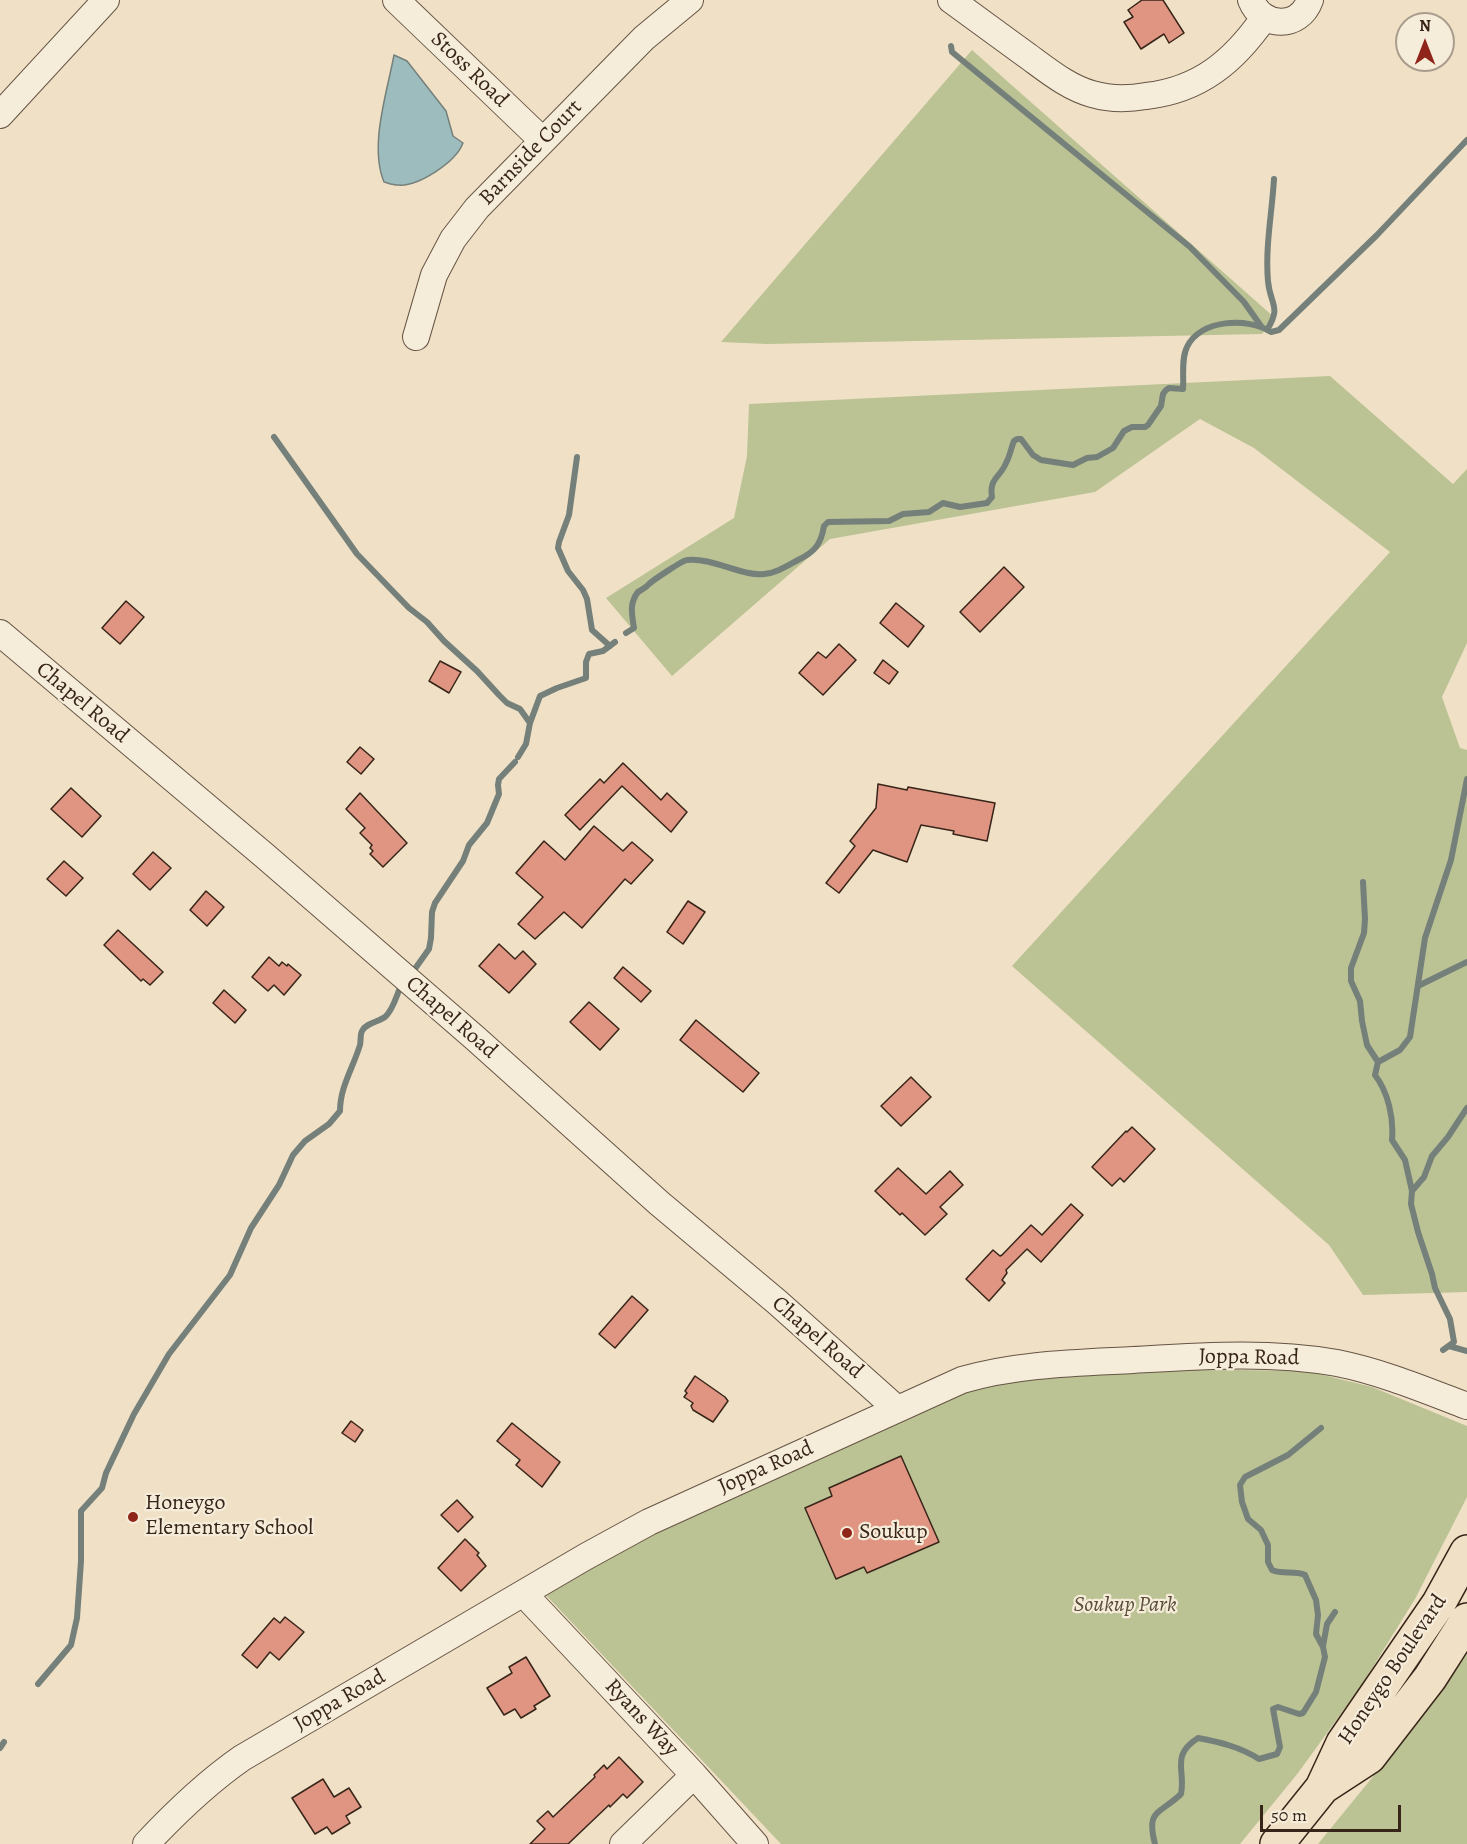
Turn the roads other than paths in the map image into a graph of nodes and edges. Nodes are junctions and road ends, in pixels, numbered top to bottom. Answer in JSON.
{"nodes":[{"id":1,"x":106,"y":0,"type":"edge"},
{"id":2,"x":396,"y":0,"type":"edge"},
{"id":3,"x":690,"y":0,"type":"edge"},
{"id":4,"x":951,"y":0,"type":"edge"},
{"id":5,"x":1310,"y":0,"type":"edge"},
{"id":6,"x":1258,"y":9,"type":"edge"},
{"id":7,"x":0,"y":115,"type":"edge"},
{"id":8,"x":542,"y":141,"type":"junction"},
{"id":9,"x":416,"y":337,"type":"dead end"},
{"id":10,"x":0,"y":633,"type":"edge"},
{"id":11,"x":1467,"y":1406,"type":"edge"},
{"id":12,"x":897,"y":1409,"type":"junction"},
{"id":13,"x":1467,"y":1552,"type":"edge"},
{"id":14,"x":524,"y":1594,"type":"junction"},
{"id":15,"x":1467,"y":1620,"type":"edge"},
{"id":16,"x":694,"y":1775,"type":"junction"},
{"id":17,"x":1322,"y":1788,"type":"junction"},
{"id":18,"x":146,"y":1844,"type":"edge"},
{"id":19,"x":623,"y":1844,"type":"edge"},
{"id":20,"x":755,"y":1844,"type":"edge"},
{"id":21,"x":1277,"y":1844,"type":"edge"}],
"edges":[{"from":1,"to":7,"type":"street"},
{"from":2,"to":8,"type":"street","name":"Stoss Road"},
{"from":3,"to":8,"type":"street","name":"Barnside Court"},
{"from":4,"to":6,"type":"street"},
{"from":5,"to":6,"type":"street"},
{"from":8,"to":9,"type":"street","name":"Barnside Court"},
{"from":10,"to":12,"type":"street","name":"Chapel Road"},
{"from":11,"to":12,"type":"street","name":"Joppa Road"},
{"from":12,"to":14,"type":"street","name":"Joppa Road"},
{"from":13,"to":17,"type":"main road","name":"Honeygo Boulevard"},
{"from":14,"to":16,"type":"street","name":"Ryans Way"},
{"from":14,"to":18,"type":"street","name":"Joppa Road"},
{"from":15,"to":17,"type":"main road","name":"Honeygo Boulevard"},
{"from":16,"to":19,"type":"street"},
{"from":16,"to":20,"type":"street","name":"Ryans Way"},
{"from":17,"to":21,"type":"main road","name":"Honeygo Boulevard"}]}
